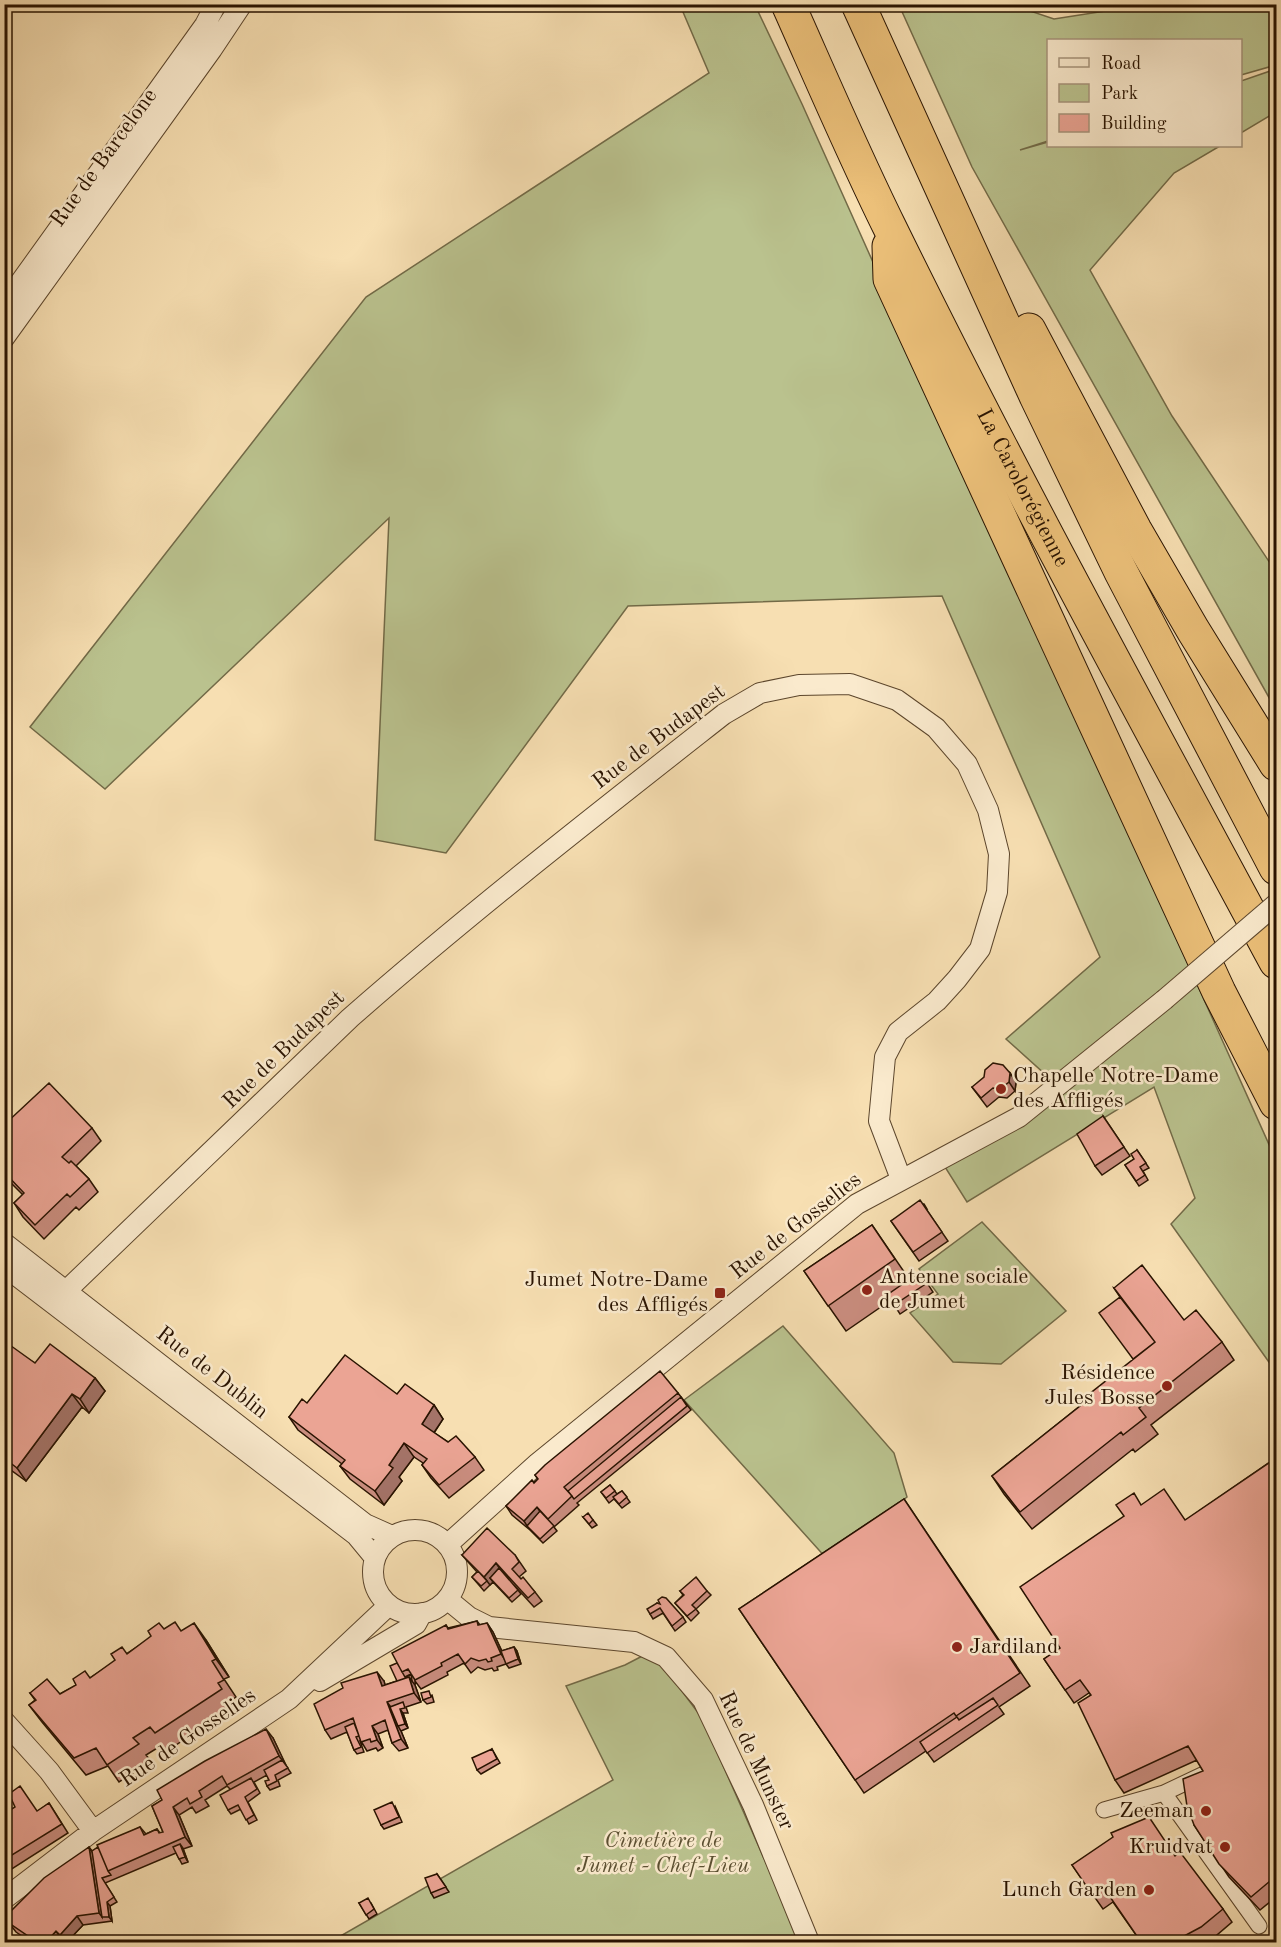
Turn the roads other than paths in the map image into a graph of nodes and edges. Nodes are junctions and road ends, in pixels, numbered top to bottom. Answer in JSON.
{"nodes":[{"id":1,"x":216,"y":4,"type":"edge"},
{"id":2,"x":242,"y":4,"type":"edge"},
{"id":3,"x":788,"y":4,"type":"edge"},
{"id":4,"x":858,"y":4,"type":"edge"},
{"id":5,"x":888,"y":224,"type":"junction"},
{"id":6,"x":979,"y":272,"type":"junction"},
{"id":7,"x":4,"y":305,"type":"edge"},
{"id":8,"x":4,"y":338,"type":"edge"},
{"id":9,"x":1276,"y":764,"type":"edge"},
{"id":10,"x":1276,"y":868,"type":"edge"},
{"id":11,"x":1276,"y":904,"type":"edge"},
{"id":12,"x":1276,"y":962,"type":"edge"},
{"id":13,"x":1276,"y":1103,"type":"edge"},
{"id":14,"x":901,"y":1179,"type":"junction"},
{"id":15,"x":4,"y":1243,"type":"edge"},
{"id":16,"x":4,"y":1266,"type":"edge"},
{"id":17,"x":67,"y":1290,"type":"junction"},
{"id":18,"x":392,"y":1536,"type":"junction"},
{"id":19,"x":447,"y":1545,"type":"junction"},
{"id":20,"x":375,"y":1558,"type":"junction"},
{"id":21,"x":447,"y":1599,"type":"junction"},
{"id":22,"x":389,"y":1605,"type":"junction"},
{"id":23,"x":422,"y":1613,"type":"junction"},
{"id":24,"x":289,"y":1699,"type":"junction"},
{"id":25,"x":4,"y":1721,"type":"edge"},
{"id":26,"x":1206,"y":1774,"type":"edge"},
{"id":27,"x":1164,"y":1793,"type":"junction"},
{"id":28,"x":1104,"y":1810,"type":"dead end"},
{"id":29,"x":93,"y":1831,"type":"junction"},
{"id":30,"x":4,"y":1899,"type":"edge"},
{"id":31,"x":1259,"y":1926,"type":"dead end"},
{"id":32,"x":809,"y":1942,"type":"edge"}],
"edges":[{"from":1,"to":7,"type":"street","name":"Rue de Barcelone"},
{"from":2,"to":8,"type":"street","name":"Rue de Barcelone"},
{"from":3,"to":5,"type":"highway","name":"La Carolorégienne"},
{"from":4,"to":6,"type":"highway"},
{"from":5,"to":12,"type":"highway","name":"La Carolorégienne"},
{"from":5,"to":13,"type":"highway"},
{"from":6,"to":9,"type":"highway"},
{"from":6,"to":10,"type":"highway"},
{"from":11,"to":14,"type":"street","name":"Rue de Gosselies","bridge":true},
{"from":14,"to":17,"type":"street","name":"Rue de Budapest"},
{"from":14,"to":19,"type":"street","name":"Rue de Gosselies"},
{"from":15,"to":17,"type":"street","name":"Rue de Dublin"},
{"from":16,"to":20,"type":"street","name":"Rue de Dublin"},
{"from":17,"to":18,"type":"street","name":"Rue de Dublin"},
{"from":18,"to":19,"type":"street"},
{"from":18,"to":20,"type":"street"},
{"from":19,"to":21,"type":"street"},
{"from":20,"to":22,"type":"street"},
{"from":21,"to":23,"type":"street"},
{"from":21,"to":32,"type":"street","name":"Rue de Munster"},
{"from":22,"to":23,"type":"street"},
{"from":22,"to":24,"type":"street","name":"Rue de Gosselies"},
{"from":23,"to":24,"type":"street"},
{"from":24,"to":29,"type":"street","name":"Rue de Gosselies"},
{"from":25,"to":29,"type":"street"},
{"from":26,"to":27,"type":"street"},
{"from":27,"to":28,"type":"street"},
{"from":27,"to":31,"type":"street"},
{"from":29,"to":30,"type":"street","name":"Rue de Gosselies"}]}
